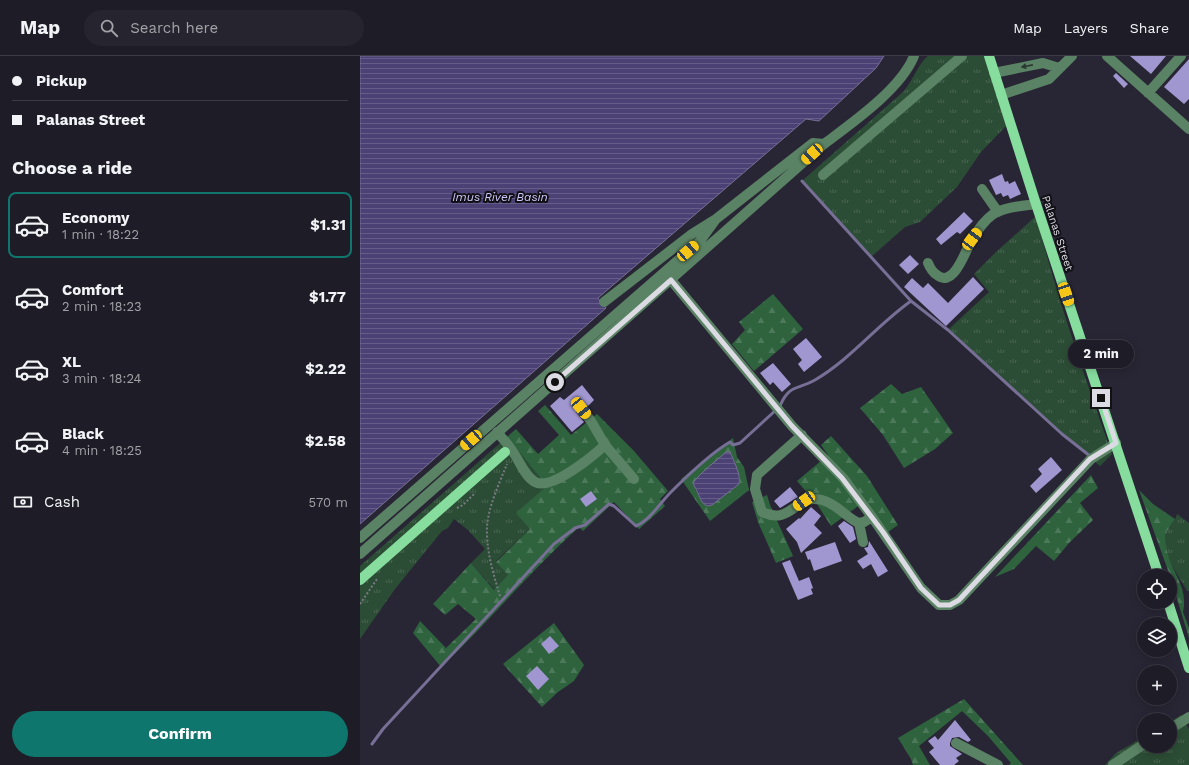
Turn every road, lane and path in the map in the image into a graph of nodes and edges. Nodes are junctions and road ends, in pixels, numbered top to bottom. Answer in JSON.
{"nodes":[{"id":1,"x":914,"y":56,"type":"edge"},
{"id":2,"x":962,"y":56,"type":"edge"},
{"id":3,"x":989,"y":56,"type":"edge"},
{"id":4,"x":1072,"y":56,"type":"edge"},
{"id":5,"x":1181,"y":56,"type":"edge"},
{"id":6,"x":1112,"y":57,"type":"edge"},
{"id":7,"x":1059,"y":68,"type":"junction"},
{"id":8,"x":994,"y":73,"type":"junction"},
{"id":9,"x":1148,"y":93,"type":"junction"},
{"id":10,"x":1001,"y":95,"type":"junction"},
{"id":11,"x":1189,"y":115,"type":"edge"},
{"id":12,"x":1185,"y":126,"type":"edge"},
{"id":13,"x":824,"y":144,"type":"junction"},
{"id":14,"x":823,"y":176,"type":"dead end"},
{"id":15,"x":982,"y":189,"type":"dead end"},
{"id":16,"x":1036,"y":204,"type":"junction"},
{"id":17,"x":998,"y":212,"type":"junction"},
{"id":18,"x":716,"y":219,"type":"junction"},
{"id":19,"x":928,"y":263,"type":"dead end"},
{"id":20,"x":671,"y":280,"type":"junction"},
{"id":21,"x":604,"y":302,"type":"dead end"},
{"id":22,"x":581,"y":408,"type":"dead end"},
{"id":23,"x":498,"y":432,"type":"junction"},
{"id":24,"x":802,"y":435,"type":"junction"},
{"id":25,"x":1116,"y":443,"type":"junction"},
{"id":26,"x":605,"y":445,"type":"junction"},
{"id":27,"x":509,"y":451,"type":"junction"},
{"id":28,"x":634,"y":479,"type":"dead end"},
{"id":29,"x":872,"y":517,"type":"junction"},
{"id":30,"x":859,"y":523,"type":"junction"},
{"id":31,"x":360,"y":538,"type":"edge"},
{"id":32,"x":863,"y":542,"type":"dead end"},
{"id":33,"x":360,"y":554,"type":"edge"},
{"id":34,"x":1157,"y":569,"type":"edge"},
{"id":35,"x":360,"y":580,"type":"edge"},
{"id":36,"x":500,"y":596,"type":"dead end"},
{"id":37,"x":1170,"y":609,"type":"edge"},
{"id":38,"x":1189,"y":668,"type":"edge"},
{"id":39,"x":1189,"y":717,"type":"edge"},
{"id":40,"x":1177,"y":725,"type":"edge"},
{"id":41,"x":956,"y":744,"type":"dead end"},
{"id":42,"x":1137,"y":749,"type":"edge"},
{"id":43,"x":998,"y":765,"type":"edge"},
{"id":44,"x":1113,"y":765,"type":"edge"}],
"edges":[{"from":1,"to":13,"type":"street"},
{"from":2,"to":14,"type":"street"},
{"from":3,"to":8,"type":"main road","name":"Palanas Street"},
{"from":4,"to":7,"type":"street"},
{"from":5,"to":9,"type":"street"},
{"from":6,"to":9,"type":"street"},
{"from":7,"to":8,"type":"street","one_way":true},
{"from":7,"to":10,"type":"street"},
{"from":8,"to":10,"type":"main road","name":"Palanas Street"},
{"from":9,"to":12,"type":"street"},
{"from":10,"to":16,"type":"main road","name":"Palanas Street"},
{"from":11,"to":12,"type":"street"},
{"from":13,"to":18,"type":"street"},
{"from":13,"to":20,"type":"street"},
{"from":15,"to":17,"type":"street"},
{"from":16,"to":17,"type":"street"},
{"from":16,"to":25,"type":"main road","name":"Palanas Street"},
{"from":17,"to":19,"type":"street"},
{"from":18,"to":21,"type":"street"},
{"from":18,"to":31,"type":"street"},
{"from":20,"to":23,"type":"street"},
{"from":20,"to":24,"type":"street"},
{"from":22,"to":26,"type":"street"},
{"from":23,"to":27,"type":"street"},
{"from":23,"to":33,"type":"street"},
{"from":24,"to":29,"type":"street"},
{"from":24,"to":30,"type":"street"},
{"from":25,"to":29,"type":"street"},
{"from":25,"to":34,"type":"main road","name":"Palanas Street"},
{"from":26,"to":27,"type":"street"},
{"from":26,"to":28,"type":"street"},
{"from":27,"to":35,"type":"main road"},
{"from":27,"to":36,"type":"path"},
{"from":29,"to":30,"type":"street"},
{"from":30,"to":32,"type":"street"},
{"from":37,"to":38,"type":"main road"},
{"from":39,"to":40,"type":"street"},
{"from":41,"to":43,"type":"street"},
{"from":42,"to":44,"type":"street"}]}
